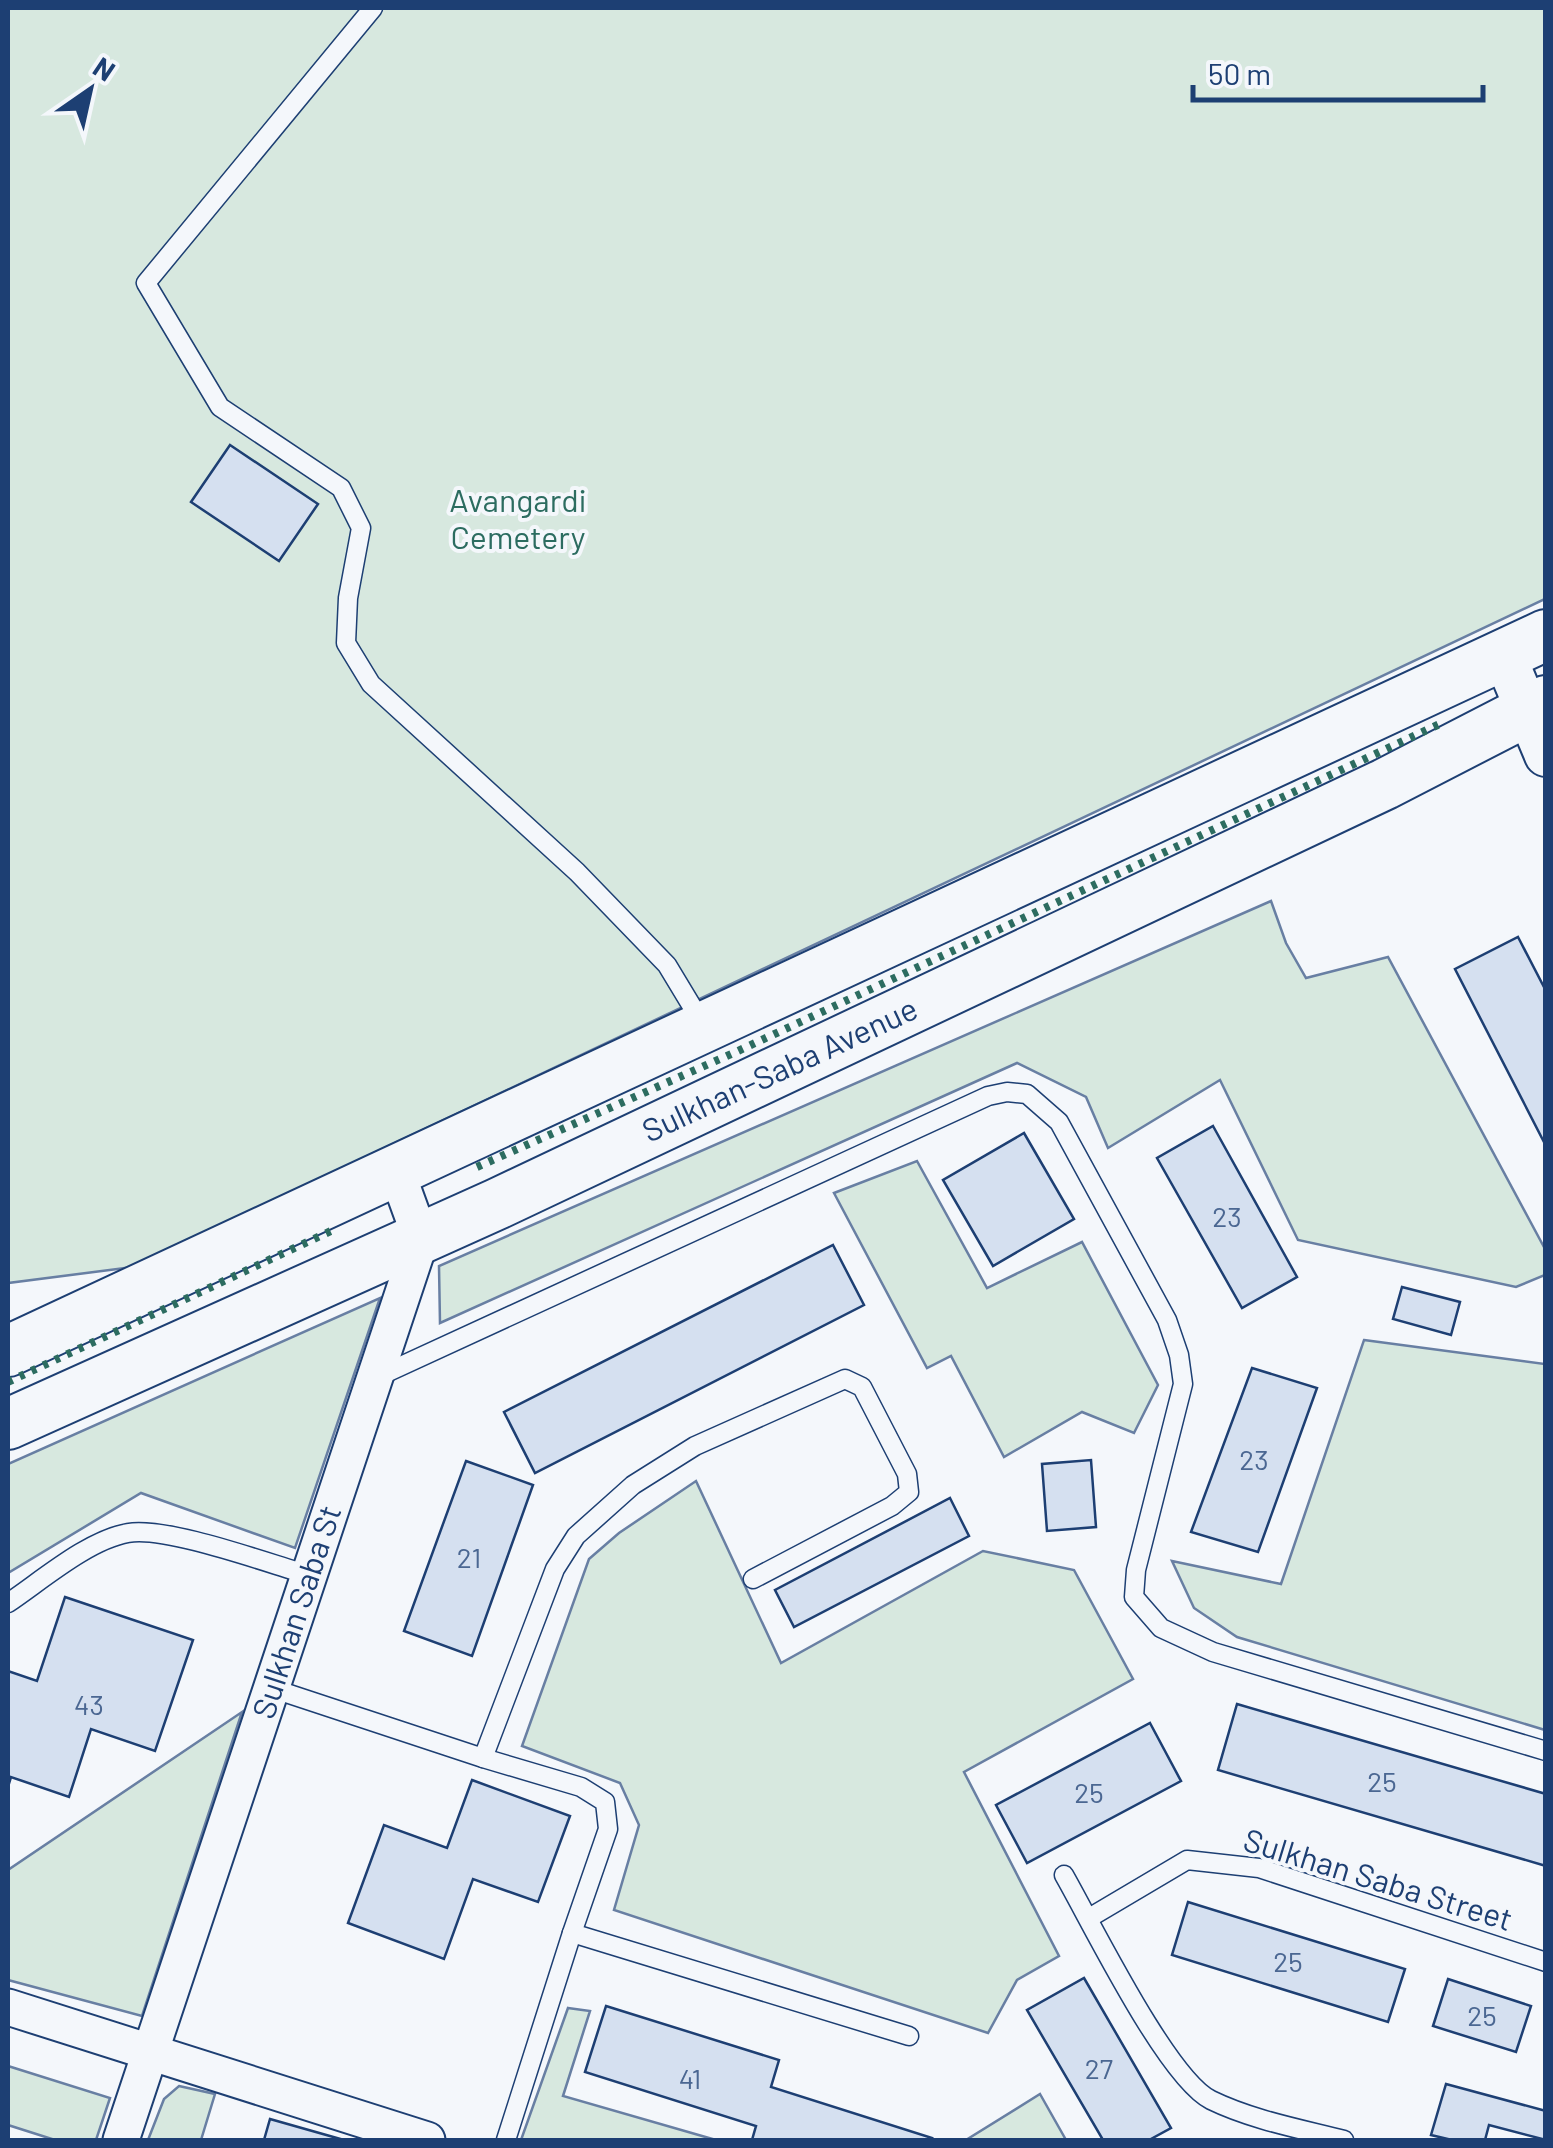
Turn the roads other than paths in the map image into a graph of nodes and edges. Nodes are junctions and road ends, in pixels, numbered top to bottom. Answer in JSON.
{"nodes":[{"id":1,"x":373,"y":8,"type":"edge"},
{"id":2,"x":1525,"y":645,"type":"edge"},
{"id":3,"x":1539,"y":722,"type":"edge"},
{"id":4,"x":704,"y":1028,"type":"junction"},
{"id":5,"x":396,"y":1170,"type":"junction"},
{"id":6,"x":420,"y":1239,"type":"junction"},
{"id":7,"x":8,"y":1351,"type":"edge"},
{"id":8,"x":374,"y":1378,"type":"junction"},
{"id":9,"x":8,"y":1424,"type":"edge"},
{"id":10,"x":309,"y":1576,"type":"junction"},
{"id":11,"x":753,"y":1579,"type":"dead end"},
{"id":12,"x":8,"y":1603,"type":"edge"},
{"id":13,"x":271,"y":1688,"type":"junction"},
{"id":14,"x":1546,"y":1752,"type":"edge"},
{"id":15,"x":483,"y":1758,"type":"junction"},
{"id":16,"x":1064,"y":1875,"type":"dead end"},
{"id":17,"x":1088,"y":1918,"type":"junction"},
{"id":18,"x":572,"y":1933,"type":"junction"},
{"id":19,"x":1546,"y":1962,"type":"edge"},
{"id":20,"x":8,"y":2007,"type":"edge"},
{"id":21,"x":910,"y":2036,"type":"dead end"},
{"id":22,"x":150,"y":2054,"type":"junction"},
{"id":23,"x":120,"y":2140,"type":"edge"},
{"id":24,"x":427,"y":2140,"type":"edge"},
{"id":25,"x":506,"y":2140,"type":"edge"},
{"id":26,"x":1344,"y":2140,"type":"edge"}],
"edges":[{"from":1,"to":4,"type":"lane"},
{"from":2,"to":3,"type":"street"},
{"from":2,"to":4,"type":"main road"},
{"from":3,"to":6,"type":"main road","name":"Sulkhan-Saba Avenue"},
{"from":4,"to":5,"type":"main road"},
{"from":5,"to":6,"type":"street"},
{"from":5,"to":7,"type":"main road"},
{"from":6,"to":8,"type":"street","name":"Sulkhan Saba St"},
{"from":6,"to":9,"type":"main road","name":"Sulkhan-Saba Avenue"},
{"from":8,"to":10,"type":"street","name":"Sulkhan Saba St"},
{"from":8,"to":14,"type":"lane"},
{"from":10,"to":12,"type":"lane"},
{"from":10,"to":13,"type":"street","name":"Sulkhan Saba St"},
{"from":11,"to":15,"type":"lane"},
{"from":13,"to":15,"type":"lane"},
{"from":13,"to":22,"type":"street","name":"Sulkhan Saba St"},
{"from":15,"to":18,"type":"lane"},
{"from":16,"to":17,"type":"lane"},
{"from":17,"to":19,"type":"lane","name":"Sulkhan Saba Street"},
{"from":17,"to":26,"type":"lane"},
{"from":18,"to":21,"type":"lane"},
{"from":18,"to":25,"type":"lane"},
{"from":20,"to":22,"type":"street"},
{"from":22,"to":23,"type":"street","name":"Sulkhan Saba St"},
{"from":22,"to":24,"type":"street"}]}
